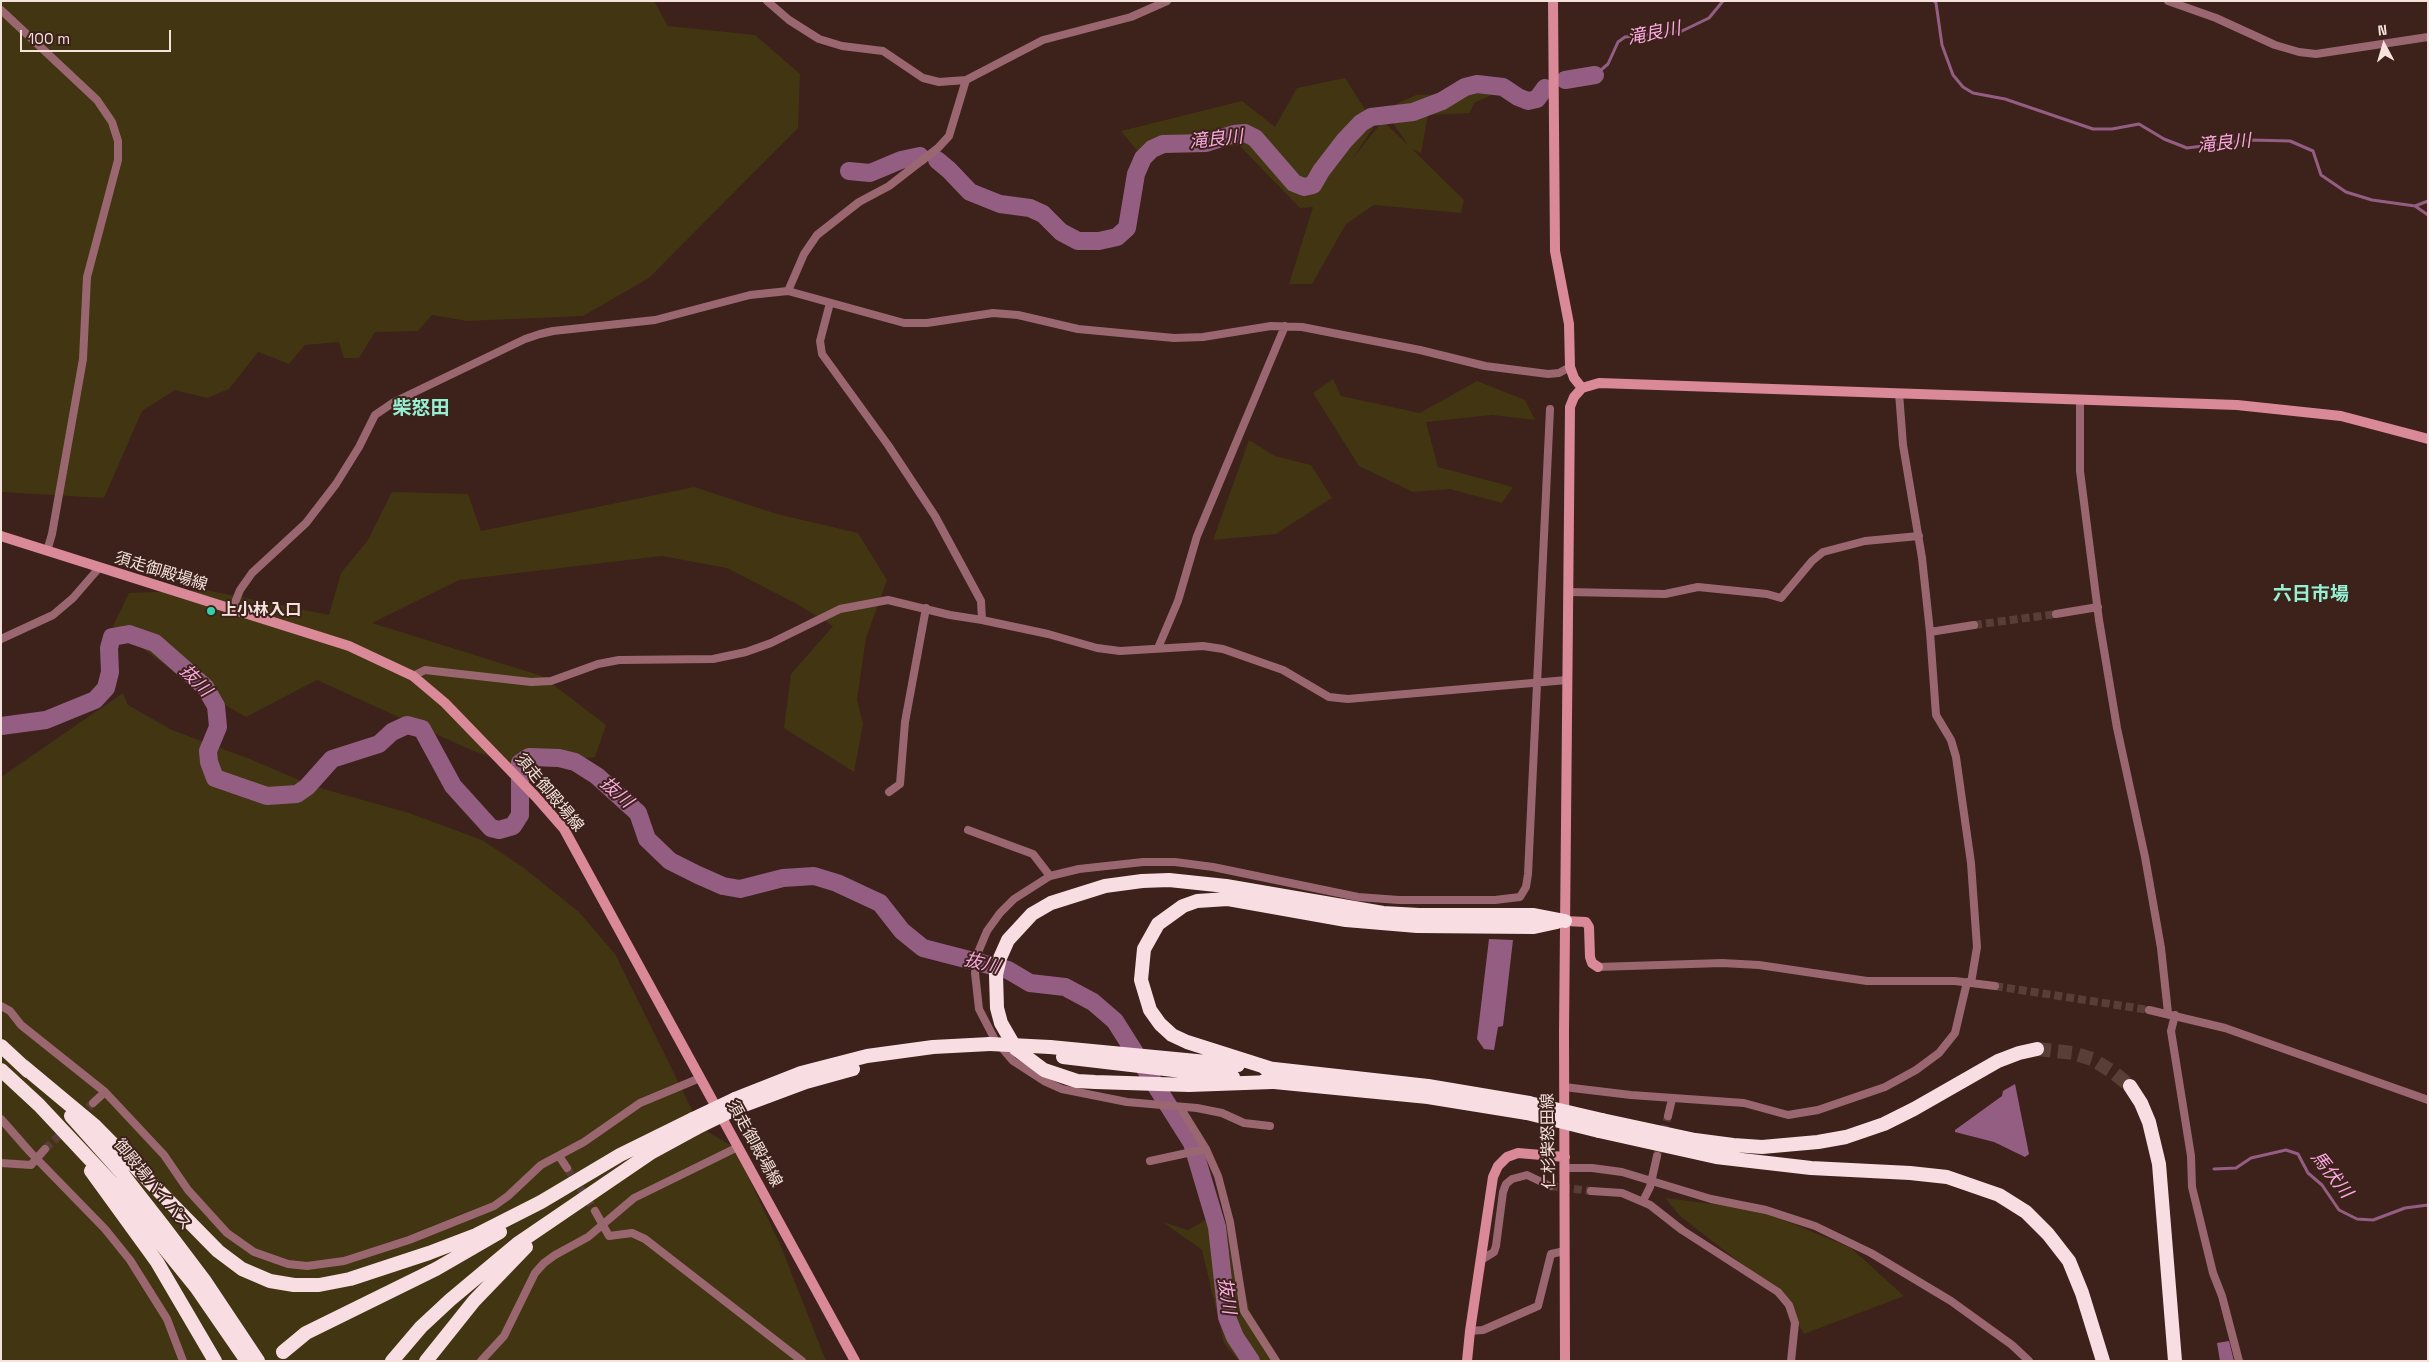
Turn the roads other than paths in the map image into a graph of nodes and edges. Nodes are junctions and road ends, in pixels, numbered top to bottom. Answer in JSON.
{"nodes":[{"id":1,"x":768,"y":1,"type":"edge"},
{"id":2,"x":1167,"y":1,"type":"edge"},
{"id":3,"x":1553,"y":1,"type":"edge"},
{"id":4,"x":2168,"y":1,"type":"edge"},
{"id":5,"x":1,"y":10,"type":"edge"},
{"id":6,"x":2428,"y":37,"type":"edge"},
{"id":7,"x":966,"y":80,"type":"junction"},
{"id":8,"x":788,"y":291,"type":"junction"},
{"id":9,"x":830,"y":303,"type":"junction"},
{"id":10,"x":1285,"y":326,"type":"junction"},
{"id":11,"x":1570,"y":368,"type":"junction"},
{"id":12,"x":1582,"y":388,"type":"junction"},
{"id":13,"x":1898,"y":393,"type":"junction"},
{"id":14,"x":2080,"y":399,"type":"junction"},
{"id":15,"x":1550,"y":409,"type":"dead end"},
{"id":16,"x":2428,"y":439,"type":"edge"},
{"id":17,"x":1,"y":536,"type":"edge"},
{"id":18,"x":1919,"y":536,"type":"junction"},
{"id":19,"x":47,"y":551,"type":"junction"},
{"id":20,"x":98,"y":568,"type":"junction"},
{"id":21,"x":1568,"y":592,"type":"junction"},
{"id":22,"x":2098,"y":607,"type":"junction"},
{"id":23,"x":926,"y":608,"type":"junction"},
{"id":24,"x":232,"y":610,"type":"junction"},
{"id":25,"x":2056,"y":614,"type":"tunnel mouth"},
{"id":26,"x":982,"y":620,"type":"junction"},
{"id":27,"x":1974,"y":625,"type":"tunnel mouth"},
{"id":28,"x":1930,"y":632,"type":"junction"},
{"id":29,"x":1,"y":639,"type":"edge"},
{"id":30,"x":1158,"y":648,"type":"junction"},
{"id":31,"x":413,"y":676,"type":"junction"},
{"id":32,"x":1567,"y":680,"type":"junction"},
{"id":33,"x":1538,"y":682,"type":"junction"},
{"id":34,"x":888,"y":792,"type":"dead end"},
{"id":35,"x":968,"y":830,"type":"dead end"},
{"id":36,"x":1050,"y":876,"type":"junction"},
{"id":37,"x":1565,"y":921,"type":"junction"},
{"id":38,"x":1598,"y":967,"type":"joint"},
{"id":39,"x":1969,"y":982,"type":"junction"},
{"id":40,"x":1995,"y":986,"type":"tunnel mouth"},
{"id":41,"x":1,"y":1006,"type":"edge"},
{"id":42,"x":2149,"y":1010,"type":"tunnel mouth"},
{"id":43,"x":2171,"y":1014,"type":"junction"},
{"id":44,"x":1,"y":1046,"type":"edge"},
{"id":45,"x":2036,"y":1049,"type":"tunnel mouth"},
{"id":46,"x":23,"y":1066,"type":"junction"},
{"id":47,"x":1,"y":1070,"type":"edge"},
{"id":48,"x":1272,"y":1075,"type":"junction"},
{"id":49,"x":700,"y":1078,"type":"junction"},
{"id":50,"x":2130,"y":1086,"type":"tunnel mouth"},
{"id":51,"x":1564,"y":1087,"type":"junction"},
{"id":52,"x":105,"y":1092,"type":"junction"},
{"id":53,"x":1672,"y":1098,"type":"junction"},
{"id":54,"x":2428,"y":1100,"type":"edge"},
{"id":55,"x":93,"y":1103,"type":"tunnel mouth"},
{"id":56,"x":1180,"y":1107,"type":"junction"},
{"id":57,"x":1668,"y":1116,"type":"tunnel mouth"},
{"id":58,"x":1,"y":1118,"type":"edge"},
{"id":59,"x":695,"y":1124,"type":"junction"},
{"id":60,"x":1270,"y":1126,"type":"dead end"},
{"id":61,"x":1600,"y":1126,"type":"junction"},
{"id":62,"x":648,"y":1142,"type":"junction"},
{"id":63,"x":738,"y":1147,"type":"junction"},
{"id":64,"x":45,"y":1149,"type":"tunnel mouth"},
{"id":65,"x":1202,"y":1150,"type":"junction"},
{"id":66,"x":559,"y":1156,"type":"junction"},
{"id":67,"x":1657,"y":1156,"type":"tunnel mouth"},
{"id":68,"x":1565,"y":1157,"type":"junction"},
{"id":69,"x":37,"y":1158,"type":"junction"},
{"id":70,"x":1150,"y":1161,"type":"dead end"},
{"id":71,"x":1,"y":1163,"type":"edge"},
{"id":72,"x":566,"y":1168,"type":"tunnel mouth"},
{"id":73,"x":1565,"y":1168,"type":"junction"},
{"id":74,"x":1651,"y":1180,"type":"junction"},
{"id":75,"x":1550,"y":1186,"type":"tunnel mouth"},
{"id":76,"x":1591,"y":1191,"type":"tunnel mouth"},
{"id":77,"x":1643,"y":1201,"type":"junction"},
{"id":78,"x":575,"y":1203,"type":"junction"},
{"id":79,"x":595,"y":1211,"type":"tunnel mouth"},
{"id":80,"x":603,"y":1225,"type":"junction"},
{"id":81,"x":1565,"y":1251,"type":"junction"},
{"id":82,"x":1481,"y":1260,"type":"junction"},
{"id":83,"x":1470,"y":1331,"type":"junction"},
{"id":84,"x":283,"y":1352,"type":"dead end"},
{"id":85,"x":183,"y":1361,"type":"edge"},
{"id":86,"x":215,"y":1361,"type":"edge"},
{"id":87,"x":247,"y":1361,"type":"edge"},
{"id":88,"x":258,"y":1361,"type":"edge"},
{"id":89,"x":392,"y":1361,"type":"edge"},
{"id":90,"x":426,"y":1361,"type":"edge"},
{"id":91,"x":481,"y":1361,"type":"edge"},
{"id":92,"x":802,"y":1361,"type":"edge"},
{"id":93,"x":855,"y":1361,"type":"edge"},
{"id":94,"x":1276,"y":1361,"type":"edge"},
{"id":95,"x":1467,"y":1361,"type":"edge"},
{"id":96,"x":1565,"y":1361,"type":"edge"},
{"id":97,"x":1791,"y":1361,"type":"edge"},
{"id":98,"x":2029,"y":1361,"type":"edge"},
{"id":99,"x":2103,"y":1361,"type":"edge"},
{"id":100,"x":2175,"y":1361,"type":"edge"},
{"id":101,"x":2239,"y":1361,"type":"edge"}],
"edges":[{"from":1,"to":7,"type":"street"},
{"from":2,"to":7,"type":"street"},
{"from":3,"to":11,"type":"street"},
{"from":4,"to":6,"type":"street"},
{"from":5,"to":19,"type":"street"},
{"from":7,"to":8,"type":"street"},
{"from":8,"to":9,"type":"street"},
{"from":8,"to":24,"type":"street"},
{"from":9,"to":10,"type":"street"},
{"from":9,"to":26,"type":"street"},
{"from":10,"to":11,"type":"street"},
{"from":10,"to":30,"type":"street"},
{"from":11,"to":12,"type":"street"},
{"from":12,"to":13,"type":"street"},
{"from":12,"to":21,"type":"street","name":"仁杉柴怒田線"},
{"from":13,"to":14,"type":"street"},
{"from":13,"to":18,"type":"street"},
{"from":14,"to":16,"type":"street"},
{"from":14,"to":22,"type":"street"},
{"from":15,"to":33,"type":"street"},
{"from":17,"to":19,"type":"street","name":"須走御殿場線"},
{"from":18,"to":21,"type":"street"},
{"from":18,"to":28,"type":"street"},
{"from":19,"to":20,"type":"street","name":"須走御殿場線"},
{"from":20,"to":24,"type":"street","name":"須走御殿場線"},
{"from":20,"to":29,"type":"street"},
{"from":21,"to":32,"type":"street","name":"仁杉柴怒田線"},
{"from":22,"to":25,"type":"street"},
{"from":22,"to":43,"type":"street"},
{"from":23,"to":26,"type":"street"},
{"from":23,"to":31,"type":"street"},
{"from":23,"to":34,"type":"street"},
{"from":24,"to":31,"type":"street","name":"須走御殿場線"},
{"from":26,"to":30,"type":"street"},
{"from":27,"to":28,"type":"street"},
{"from":28,"to":39,"type":"street"},
{"from":30,"to":33,"type":"street"},
{"from":31,"to":49,"type":"street","name":"須走御殿場線"},
{"from":32,"to":33,"type":"street"},
{"from":32,"to":37,"type":"street","name":"仁杉柴怒田線"},
{"from":33,"to":36,"type":"street"},
{"from":35,"to":36,"type":"street"},
{"from":36,"to":56,"type":"street"},
{"from":37,"to":38,"type":"street"},
{"from":37,"to":48,"type":"highway"},
{"from":37,"to":48,"type":"highway"},
{"from":37,"to":51,"type":"street","name":"仁杉柴怒田線"},
{"from":38,"to":39,"type":"street"},
{"from":39,"to":40,"type":"street"},
{"from":39,"to":53,"type":"street"},
{"from":41,"to":52,"type":"street"},
{"from":42,"to":43,"type":"street"},
{"from":43,"to":54,"type":"street"},
{"from":43,"to":101,"type":"street"},
{"from":44,"to":46,"type":"highway","name":"御殿場バイパス"},
{"from":45,"to":61,"type":"highway"},
{"from":46,"to":62,"type":"highway"},
{"from":46,"to":88,"type":"highway","name":"御殿場バイパス"},
{"from":47,"to":86,"type":"highway"},
{"from":47,"to":87,"type":"highway","name":"御殿場バイパス"},
{"from":48,"to":59,"type":"highway","bridge":true},
{"from":48,"to":61,"type":"highway","bridge":true},
{"from":49,"to":63,"type":"street","name":"須走御殿場線"},
{"from":49,"to":66,"type":"street"},
{"from":50,"to":100,"type":"highway"},
{"from":51,"to":53,"type":"street"},
{"from":51,"to":68,"type":"street","name":"仁杉柴怒田線"},
{"from":52,"to":55,"type":"street"},
{"from":52,"to":66,"type":"street"},
{"from":53,"to":57,"type":"street"},
{"from":56,"to":60,"type":"street"},
{"from":56,"to":65,"type":"street"},
{"from":58,"to":69,"type":"street"},
{"from":59,"to":62,"type":"highway"},
{"from":59,"to":78,"type":"highway"},
{"from":61,"to":99,"type":"highway"},
{"from":62,"to":84,"type":"highway"},
{"from":63,"to":80,"type":"street"},
{"from":63,"to":93,"type":"street","name":"須走御殿場線"},
{"from":64,"to":69,"type":"street"},
{"from":65,"to":70,"type":"street"},
{"from":65,"to":94,"type":"street"},
{"from":66,"to":72,"type":"street"},
{"from":67,"to":74,"type":"street"},
{"from":68,"to":73,"type":"street","name":"仁杉柴怒田線"},
{"from":68,"to":82,"type":"street"},
{"from":69,"to":71,"type":"street"},
{"from":69,"to":85,"type":"street"},
{"from":73,"to":74,"type":"street"},
{"from":73,"to":81,"type":"street","name":"仁杉柴怒田線"},
{"from":74,"to":77,"type":"street"},
{"from":74,"to":98,"type":"street"},
{"from":75,"to":82,"type":"street"},
{"from":76,"to":77,"type":"street"},
{"from":77,"to":97,"type":"street"},
{"from":78,"to":89,"type":"highway"},
{"from":78,"to":90,"type":"highway"},
{"from":79,"to":80,"type":"street"},
{"from":80,"to":91,"type":"street"},
{"from":80,"to":92,"type":"street"},
{"from":81,"to":83,"type":"street"},
{"from":81,"to":96,"type":"street","name":"仁杉柴怒田線"},
{"from":82,"to":83,"type":"street"},
{"from":83,"to":95,"type":"street"}]}
